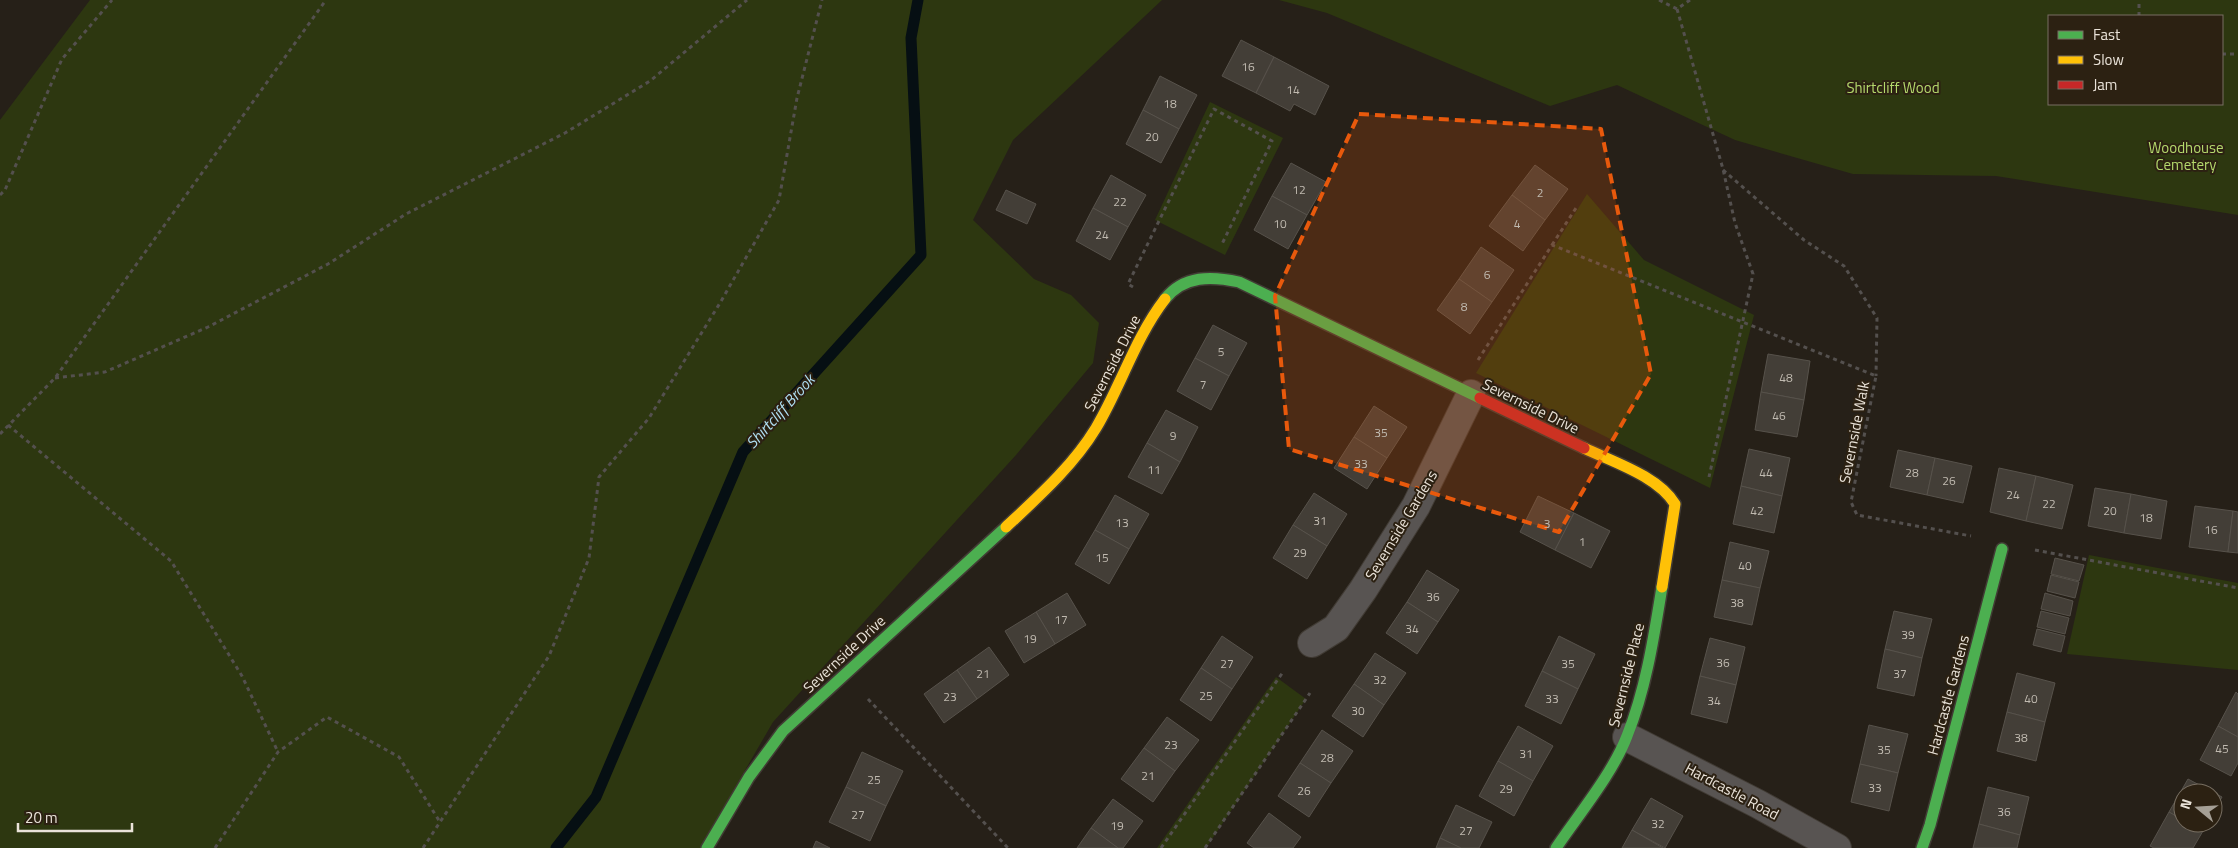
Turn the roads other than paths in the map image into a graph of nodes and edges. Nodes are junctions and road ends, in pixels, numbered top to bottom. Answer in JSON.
{"nodes":[{"id":1,"x":1471,"y":394,"type":"junction"},
{"id":2,"x":1668,"y":492,"type":"joint"},
{"id":3,"x":2002,"y":549,"type":"dead end"},
{"id":4,"x":1312,"y":642,"type":"dead end"},
{"id":5,"x":1627,"y":737,"type":"junction"},
{"id":6,"x":707,"y":848,"type":"edge"},
{"id":7,"x":1556,"y":848,"type":"edge"},
{"id":8,"x":1837,"y":848,"type":"edge"},
{"id":9,"x":1922,"y":848,"type":"edge"}],
"edges":[{"from":1,"to":2,"type":"street","name":"Severnside Drive"},
{"from":1,"to":4,"type":"street","name":"Severnside Gardens"},
{"from":1,"to":6,"type":"street","name":"Severnside Drive"},
{"from":2,"to":5,"type":"street","name":"Severnside Place"},
{"from":3,"to":9,"type":"street","name":"Hardcastle Gardens"},
{"from":5,"to":7,"type":"street","name":"Severnside Place"},
{"from":5,"to":8,"type":"street","name":"Hardcastle Road"}]}
